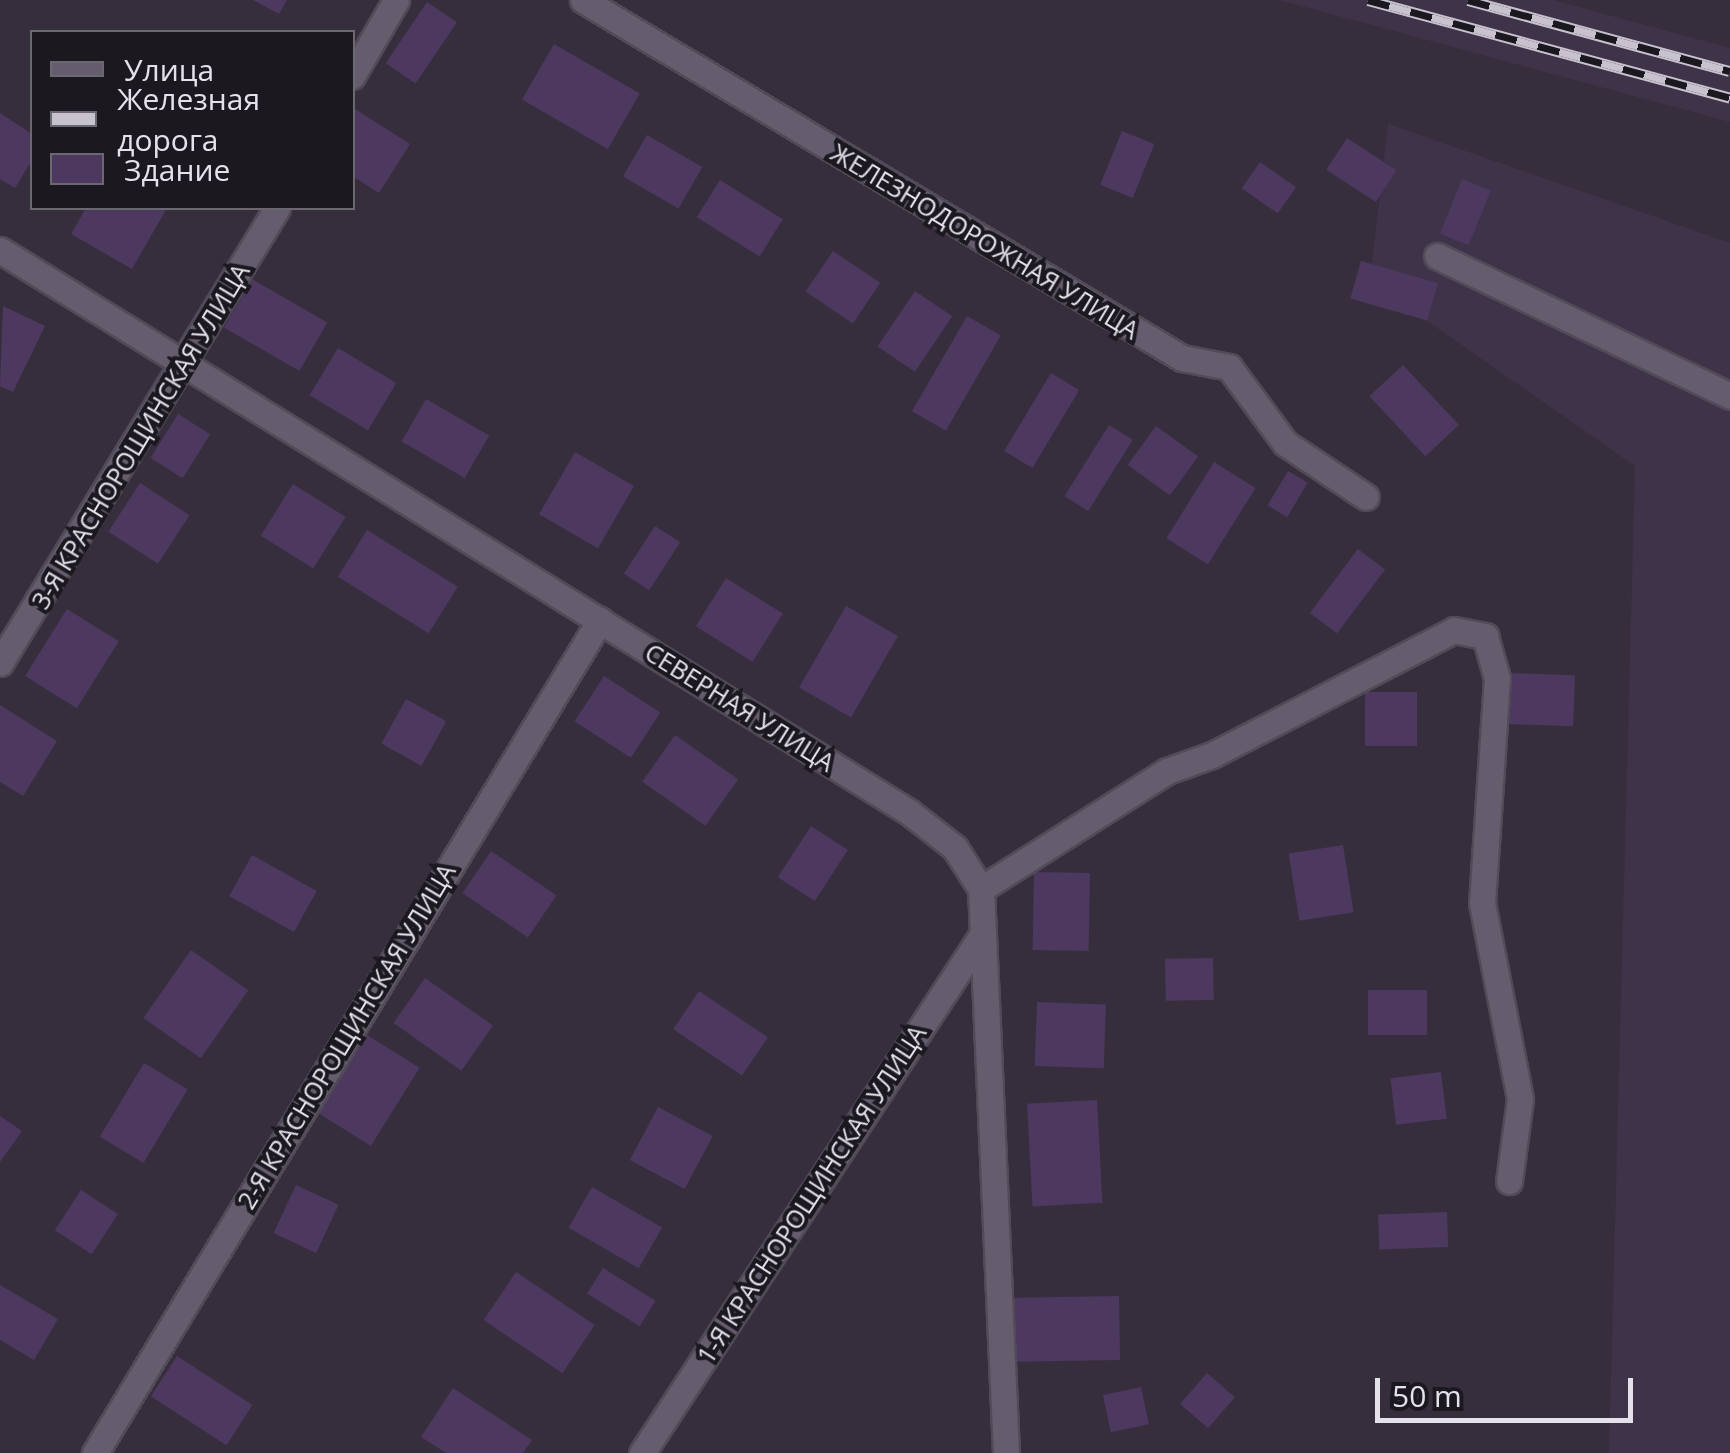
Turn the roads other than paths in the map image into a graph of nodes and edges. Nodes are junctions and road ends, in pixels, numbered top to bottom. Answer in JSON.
{"nodes":[{"id":1,"x":396,"y":0,"type":"edge"},
{"id":2,"x":583,"y":0,"type":"edge"},
{"id":3,"x":355,"y":71,"type":"edge"},
{"id":4,"x":276,"y":210,"type":"edge"},
{"id":5,"x":0,"y":250,"type":"edge"},
{"id":6,"x":1437,"y":256,"type":"dead end"},
{"id":7,"x":187,"y":363,"type":"junction"},
{"id":8,"x":1730,"y":396,"type":"edge"},
{"id":9,"x":1366,"y":497,"type":"dead end"},
{"id":10,"x":600,"y":620,"type":"junction"},
{"id":11,"x":0,"y":662,"type":"edge"},
{"id":12,"x":981,"y":889,"type":"junction"},
{"id":13,"x":982,"y":935,"type":"junction"},
{"id":14,"x":1509,"y":1181,"type":"dead end"},
{"id":15,"x":95,"y":1453,"type":"edge"},
{"id":16,"x":642,"y":1453,"type":"edge"},
{"id":17,"x":1006,"y":1453,"type":"edge"}],
"edges":[{"from":1,"to":3,"type":"street"},
{"from":2,"to":9,"type":"street","name":"ЖЕЛЕЗНОДОРОЖНАЯ УЛИЦА"},
{"from":4,"to":7,"type":"street","name":"3-Я КРАСНОРОЩИНСКАЯ УЛИЦА"},
{"from":5,"to":7,"type":"street","name":"СЕВЕРНАЯ УЛИЦА"},
{"from":6,"to":8,"type":"street"},
{"from":7,"to":10,"type":"street","name":"СЕВЕРНАЯ УЛИЦА"},
{"from":7,"to":11,"type":"street","name":"3-Я КРАСНОРОЩИНСКАЯ УЛИЦА"},
{"from":10,"to":12,"type":"street","name":"СЕВЕРНАЯ УЛИЦА"},
{"from":10,"to":15,"type":"street","name":"2-Я КРАСНОРОЩИНСКАЯ УЛИЦА"},
{"from":12,"to":13,"type":"street"},
{"from":12,"to":14,"type":"street"},
{"from":13,"to":16,"type":"street","name":"1-Я КРАСНОРОЩИНСКАЯ УЛИЦА"},
{"from":13,"to":17,"type":"street"}]}
